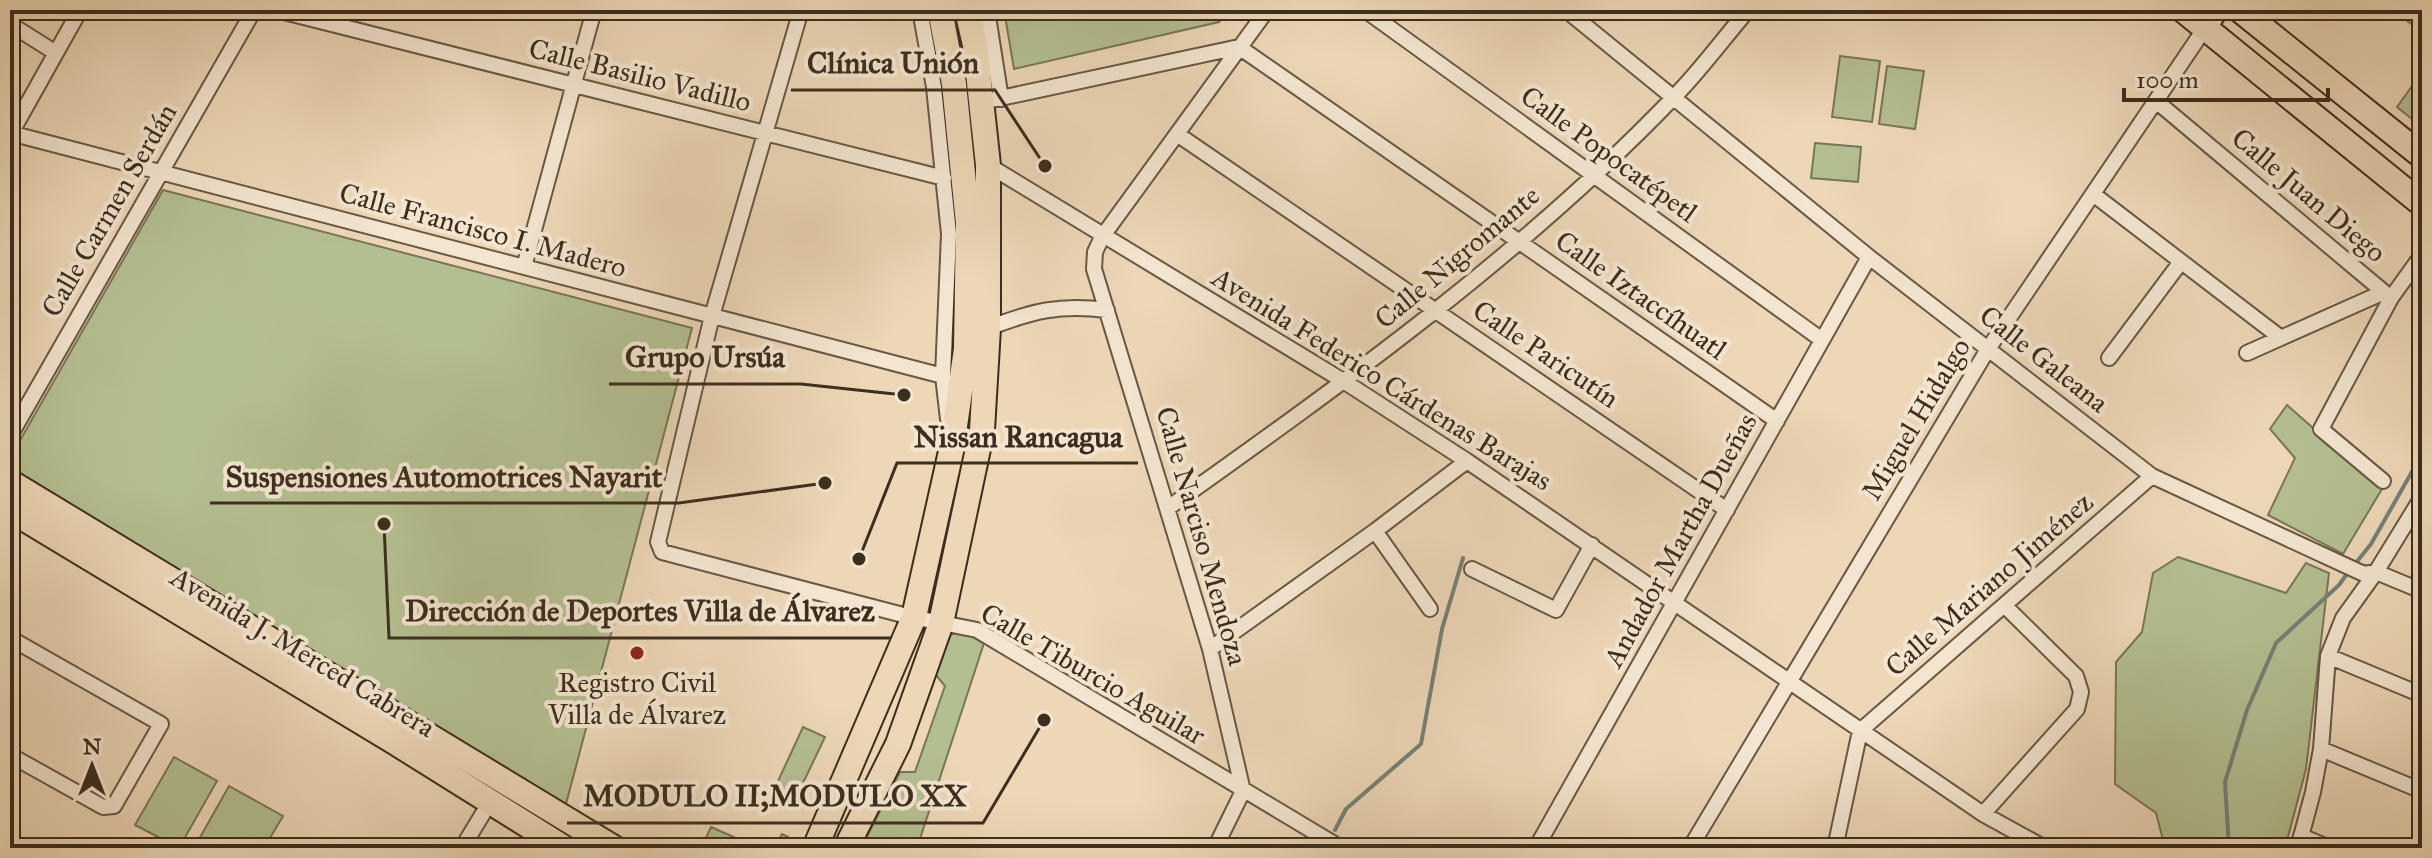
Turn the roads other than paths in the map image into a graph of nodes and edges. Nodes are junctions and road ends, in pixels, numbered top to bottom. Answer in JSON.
{"nodes":[{"id":1,"x":80,"y":10,"type":"edge"},
{"id":2,"x":254,"y":10,"type":"edge"},
{"id":3,"x":276,"y":10,"type":"edge"},
{"id":4,"x":594,"y":10,"type":"edge"},
{"id":5,"x":801,"y":10,"type":"edge"},
{"id":6,"x":920,"y":10,"type":"edge"},
{"id":7,"x":940,"y":10,"type":"edge"},
{"id":8,"x":967,"y":10,"type":"edge"},
{"id":9,"x":987,"y":10,"type":"edge"},
{"id":10,"x":1267,"y":10,"type":"edge"},
{"id":11,"x":1365,"y":10,"type":"edge"},
{"id":12,"x":1566,"y":10,"type":"edge"},
{"id":13,"x":1748,"y":10,"type":"edge"},
{"id":14,"x":2183,"y":10,"type":"edge"},
{"id":15,"x":2240,"y":10,"type":"edge"},
{"id":16,"x":2212,"y":19,"type":"edge"},
{"id":17,"x":10,"y":24,"type":"edge"},
{"id":18,"x":1239,"y":47,"type":"junction"},
{"id":19,"x":56,"y":53,"type":"junction"},
{"id":20,"x":573,"y":85,"type":"junction"},
{"id":21,"x":1675,"y":97,"type":"junction"},
{"id":22,"x":992,"y":100,"type":"junction"},
{"id":23,"x":2156,"y":101,"type":"junction"},
{"id":24,"x":765,"y":133,"type":"junction"},
{"id":25,"x":10,"y":134,"type":"edge"},
{"id":26,"x":1177,"y":134,"type":"junction"},
{"id":27,"x":2422,"y":156,"type":"edge"},
{"id":28,"x":988,"y":165,"type":"junction"},
{"id":29,"x":160,"y":173,"type":"junction"},
{"id":30,"x":1594,"y":175,"type":"junction"},
{"id":31,"x":944,"y":178,"type":"junction"},
{"id":32,"x":2093,"y":194,"type":"junction"},
{"id":33,"x":2422,"y":204,"type":"edge"},
{"id":34,"x":1102,"y":237,"type":"junction"},
{"id":35,"x":1519,"y":242,"type":"junction"},
{"id":36,"x":2422,"y":255,"type":"edge"},
{"id":37,"x":1869,"y":257,"type":"junction"},
{"id":38,"x":2180,"y":263,"type":"junction"},
{"id":39,"x":524,"y":267,"type":"junction"},
{"id":40,"x":2388,"y":295,"type":"junction"},
{"id":41,"x":1107,"y":310,"type":"junction"},
{"id":42,"x":1437,"y":312,"type":"junction"},
{"id":43,"x":712,"y":316,"type":"junction"},
{"id":44,"x":988,"y":328,"type":"junction"},
{"id":45,"x":2281,"y":338,"type":"junction"},
{"id":46,"x":1822,"y":340,"type":"junction"},
{"id":47,"x":1988,"y":349,"type":"junction"},
{"id":48,"x":2247,"y":353,"type":"dead end"},
{"id":49,"x":2109,"y":358,"type":"dead end"},
{"id":50,"x":943,"y":376,"type":"junction"},
{"id":51,"x":1345,"y":382,"type":"junction"},
{"id":52,"x":1777,"y":421,"type":"junction"},
{"id":53,"x":10,"y":436,"type":"edge"},
{"id":54,"x":952,"y":447,"type":"junction"},
{"id":55,"x":1467,"y":461,"type":"junction"},
{"id":56,"x":2152,"y":476,"type":"junction"},
{"id":57,"x":2383,"y":481,"type":"dead end"},
{"id":58,"x":10,"y":482,"type":"edge"},
{"id":59,"x":2421,"y":499,"type":"edge"},
{"id":60,"x":1168,"y":508,"type":"junction"},
{"id":61,"x":10,"y":510,"type":"edge"},
{"id":62,"x":1727,"y":510,"type":"junction"},
{"id":63,"x":1375,"y":531,"type":"junction"},
{"id":64,"x":1592,"y":545,"type":"junction"},
{"id":65,"x":1472,"y":569,"type":"dead end"},
{"id":66,"x":2370,"y":573,"type":"junction"},
{"id":67,"x":2422,"y":591,"type":"edge"},
{"id":68,"x":1674,"y":602,"type":"junction"},
{"id":69,"x":2004,"y":605,"type":"junction"},
{"id":70,"x":1430,"y":609,"type":"dead end"},
{"id":71,"x":914,"y":617,"type":"junction"},
{"id":72,"x":941,"y":623,"type":"junction"},
{"id":73,"x":10,"y":638,"type":"edge"},
{"id":74,"x":1210,"y":649,"type":"junction"},
{"id":75,"x":2328,"y":656,"type":"junction"},
{"id":76,"x":1789,"y":683,"type":"junction"},
{"id":77,"x":2422,"y":695,"type":"edge"},
{"id":78,"x":1860,"y":731,"type":"junction"},
{"id":79,"x":409,"y":738,"type":"junction"},
{"id":80,"x":2321,"y":749,"type":"junction"},
{"id":81,"x":10,"y":755,"type":"edge"},
{"id":82,"x":1243,"y":791,"type":"junction"},
{"id":83,"x":2422,"y":791,"type":"edge"},
{"id":84,"x":490,"y":802,"type":"junction"},
{"id":85,"x":1983,"y":814,"type":"junction"},
{"id":86,"x":2300,"y":842,"type":"edge"},
{"id":87,"x":462,"y":848,"type":"edge"},
{"id":88,"x":564,"y":848,"type":"edge"},
{"id":89,"x":614,"y":848,"type":"edge"},
{"id":90,"x":815,"y":848,"type":"edge"},
{"id":91,"x":846,"y":848,"type":"edge"},
{"id":92,"x":1215,"y":848,"type":"edge"},
{"id":93,"x":1341,"y":848,"type":"edge"},
{"id":94,"x":1536,"y":848,"type":"edge"},
{"id":95,"x":1690,"y":848,"type":"edge"},
{"id":96,"x":1835,"y":848,"type":"edge"},
{"id":97,"x":2045,"y":848,"type":"edge"},
{"id":98,"x":2330,"y":848,"type":"edge"}],
"edges":[{"from":1,"to":19,"type":"street"},
{"from":2,"to":29,"type":"street","name":"Calle Carmen Serdán"},
{"from":3,"to":20,"type":"street","name":"Calle Basilio Vadillo"},
{"from":4,"to":20,"type":"street"},
{"from":5,"to":24,"type":"street"},
{"from":6,"to":31,"type":"street"},
{"from":7,"to":54,"type":"main road"},
{"from":8,"to":22,"type":"main road"},
{"from":9,"to":22,"type":"street"},
{"from":10,"to":18,"type":"street"},
{"from":11,"to":30,"type":"street","name":"Calle Popocatépetl"},
{"from":12,"to":21,"type":"street","name":"Calle Galeana"},
{"from":13,"to":21,"type":"street","name":"Calle Nigromante"},
{"from":14,"to":16,"type":"main road"},
{"from":15,"to":27,"type":"main road"},
{"from":16,"to":23,"type":"street","name":"Miguel Hidalgo"},
{"from":16,"to":33,"type":"main road"},
{"from":17,"to":19,"type":"street"},
{"from":18,"to":22,"type":"street"},
{"from":18,"to":26,"type":"street"},
{"from":18,"to":35,"type":"street","name":"Calle Iztaccíhuatl"},
{"from":19,"to":25,"type":"street"},
{"from":20,"to":24,"type":"street","name":"Calle Basilio Vadillo"},
{"from":20,"to":39,"type":"street"},
{"from":21,"to":30,"type":"street","name":"Calle Nigromante"},
{"from":21,"to":37,"type":"street","name":"Calle Galeana"},
{"from":22,"to":28,"type":"main road"},
{"from":23,"to":32,"type":"street","name":"Miguel Hidalgo"},
{"from":23,"to":40,"type":"street","name":"Calle Juan Diego"},
{"from":24,"to":31,"type":"street","name":"Calle Basilio Vadillo"},
{"from":24,"to":43,"type":"street"},
{"from":25,"to":29,"type":"street","name":"Calle Francisco I. Madero"},
{"from":26,"to":34,"type":"street"},
{"from":26,"to":42,"type":"street","name":"Calle Paricutín"},
{"from":28,"to":34,"type":"street","name":"Avenida Federico Cárdenas Barajas"},
{"from":28,"to":44,"type":"main road"},
{"from":29,"to":39,"type":"street","name":"Calle Francisco I. Madero"},
{"from":29,"to":53,"type":"street","name":"Calle Carmen Serdán"},
{"from":30,"to":35,"type":"street","name":"Calle Nigromante"},
{"from":30,"to":46,"type":"street","name":"Calle Popocatépetl"},
{"from":31,"to":50,"type":"street"},
{"from":32,"to":38,"type":"street"},
{"from":32,"to":47,"type":"street","name":"Miguel Hidalgo"},
{"from":34,"to":41,"type":"street","name":"Calle Narciso Mendoza"},
{"from":34,"to":51,"type":"street","name":"Avenida Federico Cárdenas Barajas"},
{"from":35,"to":42,"type":"street","name":"Calle Nigromante"},
{"from":35,"to":52,"type":"street","name":"Calle Iztaccíhuatl"},
{"from":36,"to":40,"type":"street"},
{"from":37,"to":46,"type":"street","name":"Andador Martha Dueñas"},
{"from":37,"to":47,"type":"street","name":"Calle Galeana"},
{"from":38,"to":45,"type":"street"},
{"from":38,"to":49,"type":"street"},
{"from":39,"to":43,"type":"street","name":"Calle Francisco I. Madero"},
{"from":40,"to":45,"type":"street"},
{"from":40,"to":57,"type":"street"},
{"from":41,"to":44,"type":"street"},
{"from":41,"to":60,"type":"street","name":"Calle Narciso Mendoza"},
{"from":42,"to":51,"type":"street","name":"Calle Nigromante"},
{"from":42,"to":62,"type":"street","name":"Calle Paricutín"},
{"from":43,"to":50,"type":"street","name":"Calle Francisco I. Madero"},
{"from":43,"to":71,"type":"street","name":"Calle Tiburcio Aguilar"},
{"from":44,"to":72,"type":"main road"},
{"from":45,"to":48,"type":"street"},
{"from":46,"to":52,"type":"street","name":"Andador Martha Dueñas"},
{"from":47,"to":56,"type":"street","name":"Calle Galeana"},
{"from":47,"to":76,"type":"street","name":"Miguel Hidalgo"},
{"from":50,"to":54,"type":"street"},
{"from":51,"to":55,"type":"street","name":"Avenida Federico Cárdenas Barajas"},
{"from":51,"to":60,"type":"street","name":"Calle Nigromante"},
{"from":52,"to":62,"type":"street","name":"Andador Martha Dueñas"},
{"from":54,"to":71,"type":"main road"},
{"from":55,"to":63,"type":"street"},
{"from":55,"to":64,"type":"street","name":"Avenida Federico Cárdenas Barajas"},
{"from":56,"to":66,"type":"street","name":"Calle Galeana"},
{"from":56,"to":69,"type":"street","name":"Calle Mariano Jiménez"},
{"from":58,"to":79,"type":"main road","name":"Avenida J. Merced Cabrera"},
{"from":59,"to":66,"type":"street"},
{"from":60,"to":74,"type":"street","name":"Calle Narciso Mendoza"},
{"from":61,"to":79,"type":"main road","name":"Avenida J. Merced Cabrera"},
{"from":62,"to":68,"type":"street","name":"Andador Martha Dueñas"},
{"from":63,"to":70,"type":"street"},
{"from":63,"to":74,"type":"street"},
{"from":64,"to":65,"type":"street"},
{"from":64,"to":68,"type":"street","name":"Avenida Federico Cárdenas Barajas"},
{"from":66,"to":67,"type":"street","name":"Calle Galeana"},
{"from":66,"to":75,"type":"street"},
{"from":68,"to":76,"type":"street","name":"Avenida Federico Cárdenas Barajas"},
{"from":68,"to":94,"type":"street","name":"Andador Martha Dueñas"},
{"from":69,"to":78,"type":"street","name":"Calle Mariano Jiménez"},
{"from":69,"to":85,"type":"street"},
{"from":71,"to":72,"type":"street","name":"Calle Tiburcio Aguilar"},
{"from":71,"to":90,"type":"main road"},
{"from":72,"to":82,"type":"street","name":"Calle Tiburcio Aguilar"},
{"from":72,"to":91,"type":"main road"},
{"from":73,"to":81,"type":"street"},
{"from":74,"to":82,"type":"street","name":"Calle Narciso Mendoza"},
{"from":75,"to":77,"type":"street"},
{"from":75,"to":80,"type":"street"},
{"from":76,"to":78,"type":"street","name":"Avenida Federico Cárdenas Barajas"},
{"from":76,"to":95,"type":"street","name":"Miguel Hidalgo"},
{"from":78,"to":85,"type":"street","name":"Avenida Federico Cárdenas Barajas"},
{"from":78,"to":96,"type":"street"},
{"from":79,"to":84,"type":"main road","name":"Avenida J. Merced Cabrera"},
{"from":79,"to":89,"type":"main road"},
{"from":80,"to":83,"type":"street"},
{"from":80,"to":86,"type":"street"},
{"from":82,"to":92,"type":"street"},
{"from":82,"to":93,"type":"street","name":"Calle Tiburcio Aguilar"},
{"from":84,"to":87,"type":"street"},
{"from":84,"to":88,"type":"main road","name":"Avenida J. Merced Cabrera"},
{"from":85,"to":97,"type":"street","name":"Avenida Federico Cárdenas Barajas"},
{"from":86,"to":98,"type":"street"}]}
